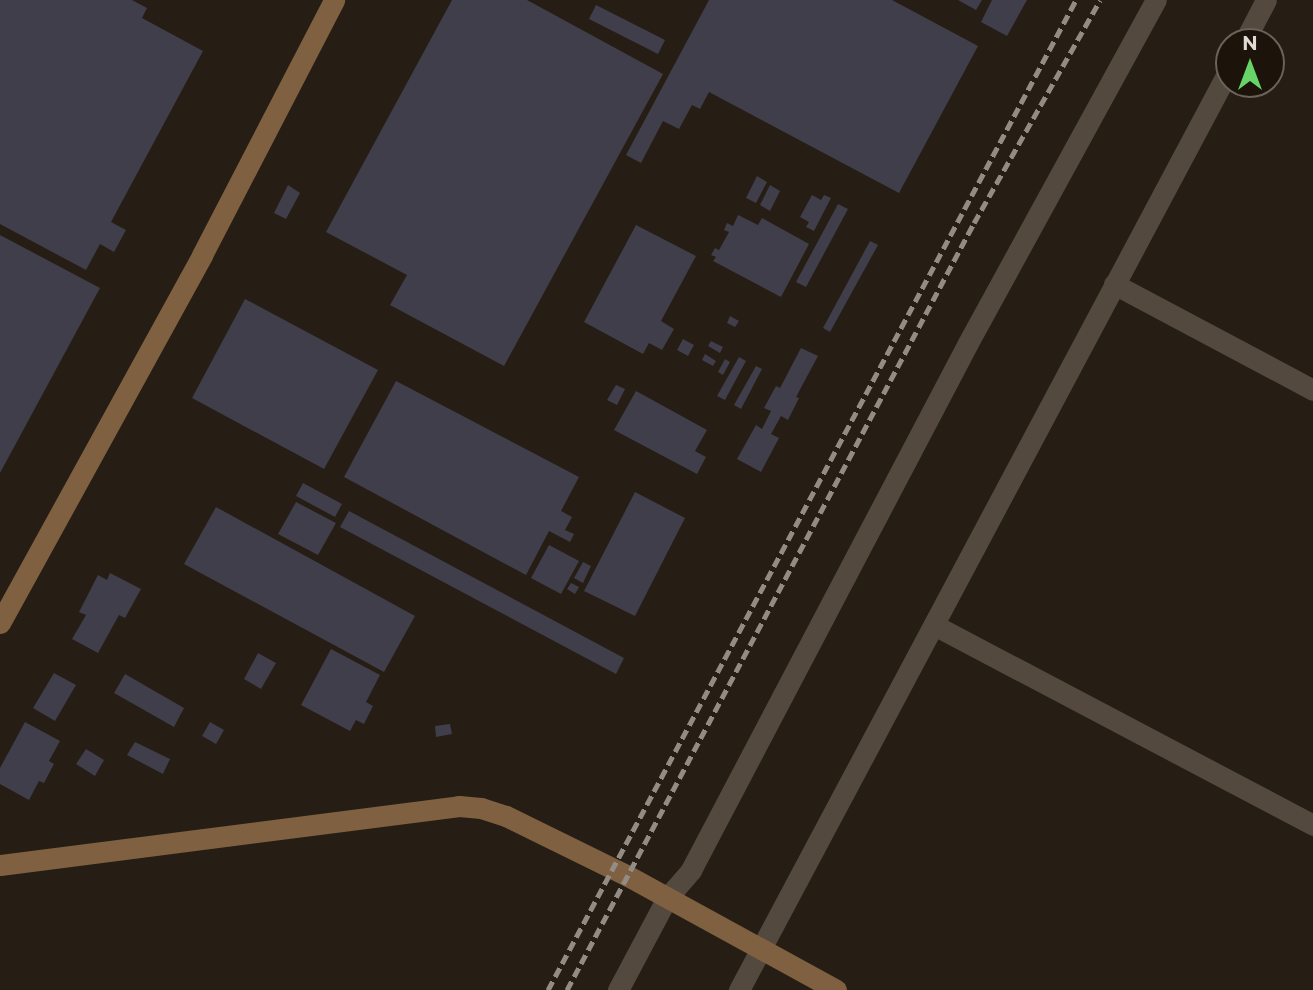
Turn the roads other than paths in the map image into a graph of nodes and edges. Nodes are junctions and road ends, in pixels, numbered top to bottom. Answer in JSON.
{"nodes":[{"id":1,"x":334,"y":0,"type":"edge"},
{"id":2,"x":1156,"y":0,"type":"edge"},
{"id":3,"x":1266,"y":0,"type":"edge"},
{"id":4,"x":1251,"y":28,"type":"edge"},
{"id":5,"x":1215,"y":96,"type":"edge"},
{"id":6,"x":1114,"y":284,"type":"junction"},
{"id":7,"x":1313,"y":390,"type":"edge"},
{"id":8,"x":0,"y":623,"type":"edge"},
{"id":9,"x":934,"y":625,"type":"junction"},
{"id":10,"x":1313,"y":825,"type":"edge"},
{"id":11,"x":0,"y":865,"type":"edge"},
{"id":12,"x":667,"y":898,"type":"junction"},
{"id":13,"x":618,"y":990,"type":"edge"},
{"id":14,"x":739,"y":990,"type":"edge"},
{"id":15,"x":835,"y":990,"type":"edge"}],
"edges":[{"from":1,"to":8,"type":"street"},
{"from":2,"to":12,"type":"street"},
{"from":3,"to":4,"type":"street"},
{"from":5,"to":6,"type":"street"},
{"from":6,"to":7,"type":"street"},
{"from":6,"to":9,"type":"street"},
{"from":9,"to":10,"type":"street"},
{"from":9,"to":14,"type":"street"},
{"from":11,"to":12,"type":"street"},
{"from":12,"to":13,"type":"street"},
{"from":12,"to":15,"type":"street"}]}
